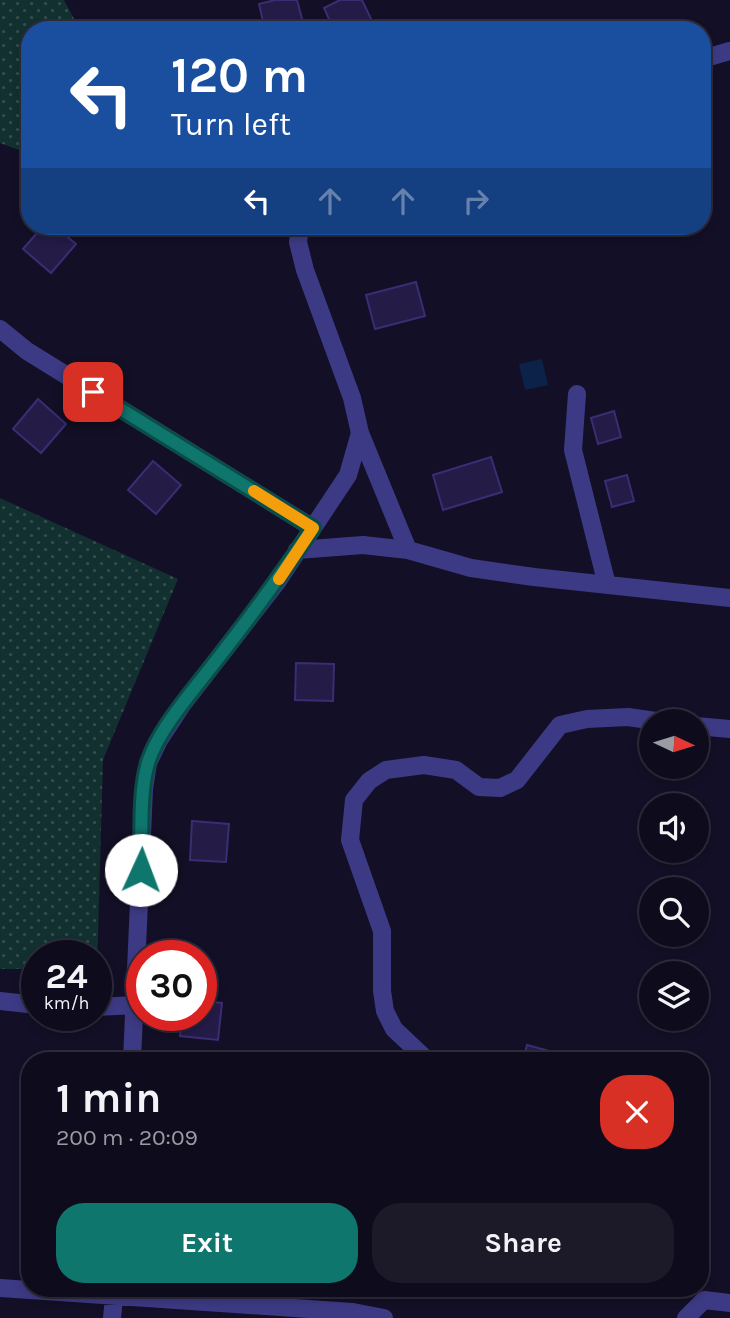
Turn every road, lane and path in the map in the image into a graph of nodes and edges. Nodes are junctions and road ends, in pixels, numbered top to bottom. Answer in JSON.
{"nodes":[{"id":1,"x":730,"y":51,"type":"edge"},
{"id":2,"x":711,"y":56,"type":"edge"},
{"id":3,"x":299,"y":235,"type":"edge"},
{"id":4,"x":0,"y":329,"type":"edge"},
{"id":5,"x":577,"y":394,"type":"dead end"},
{"id":6,"x":360,"y":433,"type":"junction"},
{"id":7,"x":313,"y":528,"type":"junction"},
{"id":8,"x":298,"y":550,"type":"junction"},
{"id":9,"x":408,"y":550,"type":"junction"},
{"id":10,"x":607,"y":585,"type":"junction"},
{"id":11,"x":730,"y":598,"type":"edge"},
{"id":12,"x":639,"y":719,"type":"edge"},
{"id":13,"x":709,"y":727,"type":"edge"},
{"id":14,"x":730,"y":729,"type":"edge"},
{"id":15,"x":138,"y":940,"type":"edge"},
{"id":16,"x":0,"y":1001,"type":"edge"},
{"id":17,"x":21,"y":1003,"type":"edge"},
{"id":18,"x":134,"y":1031,"type":"edge"},
{"id":19,"x":133,"y":1052,"type":"edge"},
{"id":20,"x":418,"y":1052,"type":"edge"},
{"id":21,"x":0,"y":1288,"type":"edge"},
{"id":22,"x":21,"y":1289,"type":"edge"},
{"id":23,"x":114,"y":1297,"type":"edge"},
{"id":24,"x":182,"y":1297,"type":"edge"},
{"id":25,"x":730,"y":1303,"type":"edge"},
{"id":26,"x":112,"y":1318,"type":"edge"},
{"id":27,"x":384,"y":1318,"type":"edge"},
{"id":28,"x":687,"y":1318,"type":"edge"}],
"edges":[{"from":1,"to":2,"type":"street"},
{"from":3,"to":6,"type":"street"},
{"from":4,"to":7,"type":"street"},
{"from":5,"to":10,"type":"street"},
{"from":6,"to":7,"type":"street"},
{"from":6,"to":9,"type":"street"},
{"from":7,"to":8,"type":"street"},
{"from":8,"to":9,"type":"street"},
{"from":8,"to":15,"type":"street"},
{"from":9,"to":10,"type":"street"},
{"from":10,"to":11,"type":"street"},
{"from":12,"to":20,"type":"street"},
{"from":13,"to":14,"type":"street"},
{"from":16,"to":17,"type":"street"},
{"from":18,"to":19,"type":"street"},
{"from":21,"to":22,"type":"street"},
{"from":23,"to":26,"type":"street"},
{"from":24,"to":27,"type":"street"},
{"from":25,"to":28,"type":"street"}]}
